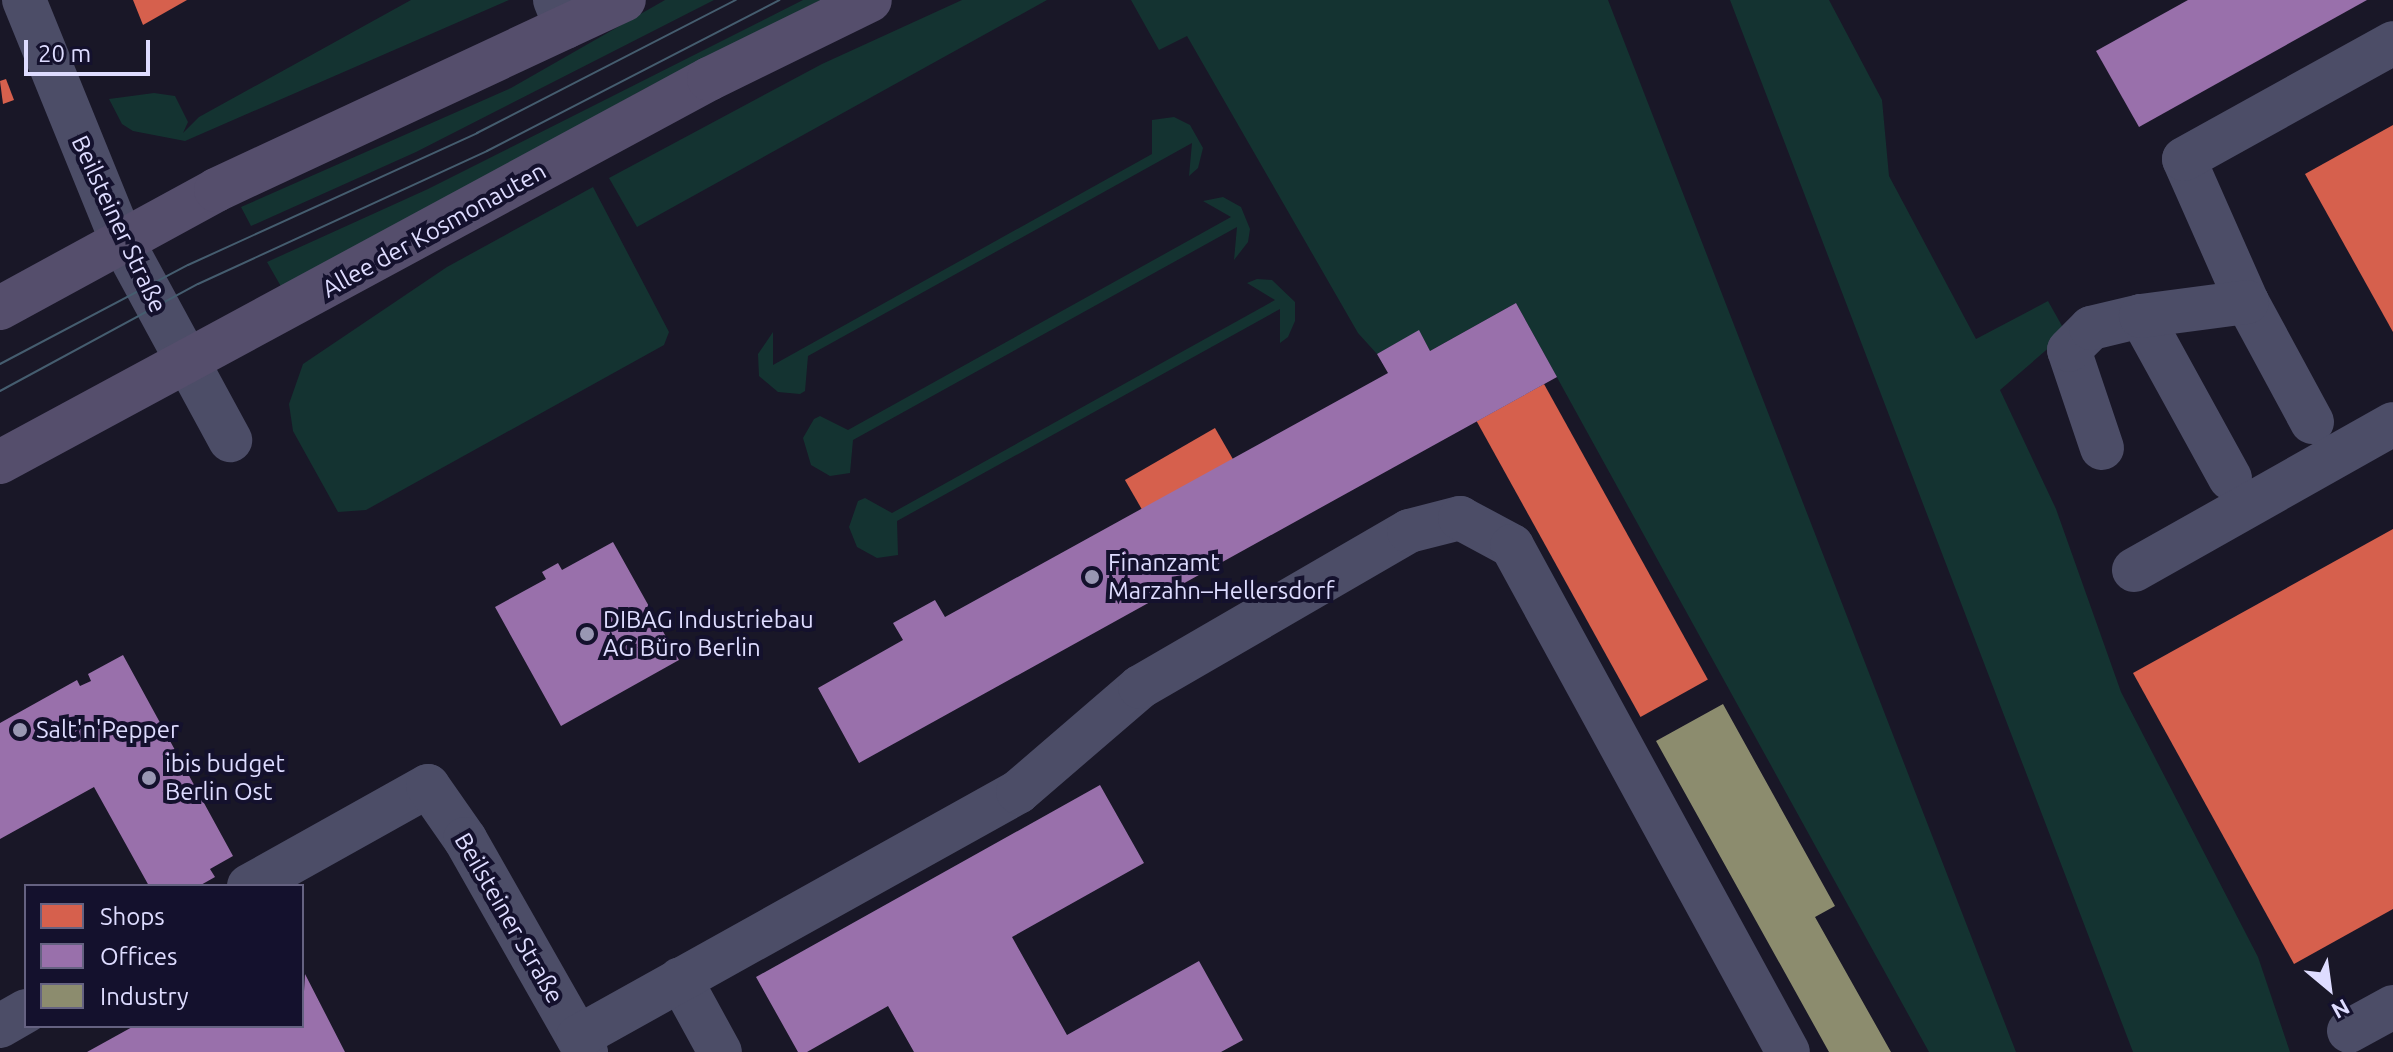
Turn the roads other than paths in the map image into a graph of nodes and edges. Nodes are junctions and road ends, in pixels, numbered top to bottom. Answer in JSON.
{"nodes":[{"id":1,"x":24,"y":0,"type":"edge"},
{"id":2,"x":624,"y":0,"type":"edge"},
{"id":3,"x":870,"y":0,"type":"edge"},
{"id":4,"x":560,"y":13,"type":"edge"},
{"id":5,"x":2393,"y":43,"type":"edge"},
{"id":6,"x":121,"y":239,"type":"junction"},
{"id":7,"x":2247,"y":302,"type":"junction"},
{"id":8,"x":0,"y":308,"type":"edge"},
{"id":9,"x":2141,"y":316,"type":"junction"},
{"id":10,"x":186,"y":364,"type":"junction"},
{"id":11,"x":2312,"y":422,"type":"dead end"},
{"id":12,"x":2393,"y":424,"type":"edge"},
{"id":13,"x":230,"y":440,"type":"dead end"},
{"id":14,"x":2102,"y":448,"type":"dead end"},
{"id":15,"x":0,"y":462,"type":"edge"},
{"id":16,"x":2230,"y":478,"type":"dead end"},
{"id":17,"x":2134,"y":570,"type":"dead end"},
{"id":18,"x":253,"y":884,"type":"edge"},
{"id":19,"x":680,"y":979,"type":"junction"},
{"id":20,"x":2393,"y":1007,"type":"edge"},
{"id":21,"x":24,"y":1012,"type":"edge"},
{"id":22,"x":0,"y":1026,"type":"edge"},
{"id":23,"x":2349,"y":1031,"type":"dead end"},
{"id":24,"x":582,"y":1045,"type":"edge"},
{"id":25,"x":720,"y":1052,"type":"edge"},
{"id":26,"x":1788,"y":1052,"type":"edge"}],
"edges":[{"from":1,"to":6,"type":"street","name":"Beilsteiner Straße"},
{"from":2,"to":4,"type":"main road"},
{"from":3,"to":10,"type":"main road","name":"Allee der Kosmonauten"},
{"from":4,"to":6,"type":"main road"},
{"from":5,"to":7,"type":"street"},
{"from":6,"to":8,"type":"main road"},
{"from":6,"to":10,"type":"street","name":"Beilsteiner Straße"},
{"from":7,"to":9,"type":"street"},
{"from":7,"to":11,"type":"street"},
{"from":9,"to":14,"type":"street"},
{"from":9,"to":16,"type":"street"},
{"from":10,"to":13,"type":"street","name":"Beilsteiner Straße"},
{"from":10,"to":15,"type":"main road","name":"Allee der Kosmonauten"},
{"from":12,"to":17,"type":"street"},
{"from":18,"to":24,"type":"street","name":"Beilsteiner Straße"},
{"from":19,"to":24,"type":"street"},
{"from":19,"to":25,"type":"street"},
{"from":19,"to":26,"type":"street"},
{"from":20,"to":23,"type":"street"},
{"from":21,"to":22,"type":"street"}]}
